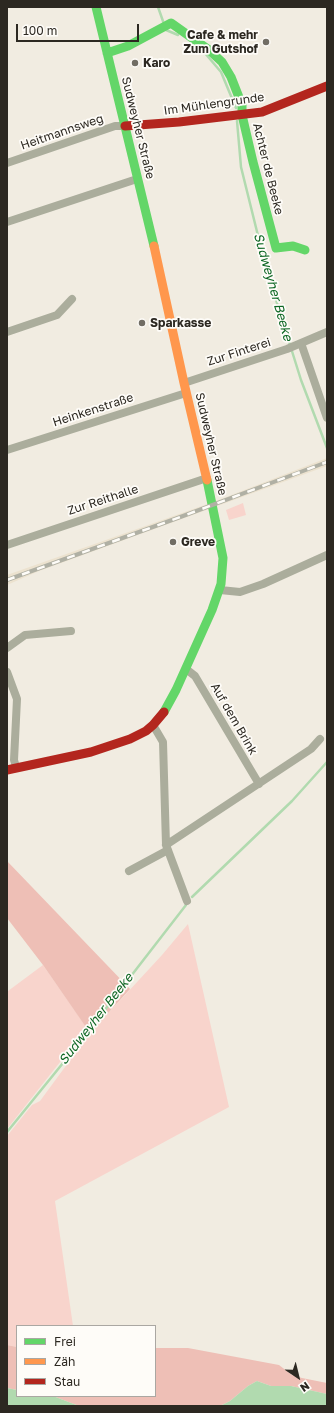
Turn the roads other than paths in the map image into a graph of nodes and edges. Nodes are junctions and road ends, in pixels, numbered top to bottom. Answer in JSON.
{"nodes":[{"id":1,"x":96,"y":7,"type":"edge"},
{"id":2,"x":107,"y":53,"type":"junction"},
{"id":3,"x":327,"y":86,"type":"edge"},
{"id":4,"x":242,"y":115,"type":"junction"},
{"id":5,"x":125,"y":126,"type":"junction"},
{"id":6,"x":7,"y":163,"type":"edge"},
{"id":7,"x":138,"y":179,"type":"junction"},
{"id":8,"x":7,"y":222,"type":"edge"},
{"id":9,"x":305,"y":250,"type":"dead end"},
{"id":10,"x":72,"y":299,"type":"dead end"},
{"id":11,"x":7,"y":332,"type":"edge"},
{"id":12,"x":327,"y":332,"type":"edge"},
{"id":13,"x":301,"y":343,"type":"junction"},
{"id":14,"x":184,"y":383,"type":"junction"},
{"id":15,"x":186,"y":393,"type":"junction"},
{"id":16,"x":327,"y":418,"type":"edge"},
{"id":17,"x":7,"y":450,"type":"edge"},
{"id":18,"x":207,"y":478,"type":"junction"},
{"id":19,"x":7,"y":545,"type":"edge"},
{"id":20,"x":327,"y":555,"type":"edge"},
{"id":21,"x":220,"y":590,"type":"junction"},
{"id":22,"x":71,"y":631,"type":"dead end"},
{"id":23,"x":7,"y":648,"type":"edge"},
{"id":24,"x":186,"y":669,"type":"junction"},
{"id":25,"x":7,"y":672,"type":"edge"},
{"id":26,"x":153,"y":725,"type":"junction"},
{"id":27,"x":320,"y":739,"type":"dead end"},
{"id":28,"x":11,"y":769,"type":"edge"},
{"id":29,"x":259,"y":784,"type":"junction"},
{"id":30,"x":167,"y":848,"type":"junction"},
{"id":31,"x":128,"y":871,"type":"dead end"},
{"id":32,"x":187,"y":901,"type":"dead end"}],
"edges":[{"from":1,"to":2,"type":"street","name":"Sudweyher Straße"},
{"from":2,"to":4,"type":"street","name":"Achter de Beeke"},
{"from":2,"to":5,"type":"street","name":"Sudweyher Straße"},
{"from":3,"to":4,"type":"street","name":"Im Mühlengrunde"},
{"from":4,"to":5,"type":"street","name":"Im Mühlengrunde"},
{"from":4,"to":9,"type":"street","name":"Achter de Beeke"},
{"from":5,"to":6,"type":"street","name":"Heitmannsweg"},
{"from":5,"to":7,"type":"street","name":"Sudweyher Straße"},
{"from":7,"to":8,"type":"street"},
{"from":7,"to":14,"type":"street","name":"Sudweyher Straße"},
{"from":10,"to":11,"type":"street"},
{"from":12,"to":13,"type":"street","name":"Zur Finterei"},
{"from":13,"to":14,"type":"street","name":"Zur Finterei"},
{"from":13,"to":16,"type":"street"},
{"from":14,"to":15,"type":"street","name":"Sudweyher Straße"},
{"from":15,"to":17,"type":"street","name":"Heinkenstraße"},
{"from":15,"to":18,"type":"street","name":"Sudweyher Straße"},
{"from":18,"to":19,"type":"street","name":"Zur Reithalle"},
{"from":18,"to":21,"type":"street","name":"Sudweyher Straße"},
{"from":20,"to":21,"type":"street"},
{"from":21,"to":24,"type":"street","name":"Sudweyher Straße"},
{"from":22,"to":23,"type":"street"},
{"from":24,"to":26,"type":"street","name":"Sudweyher Straße"},
{"from":24,"to":29,"type":"street","name":"Auf dem Brink"},
{"from":25,"to":28,"type":"street"},
{"from":26,"to":28,"type":"street","name":"Sudweyher Straße"},
{"from":26,"to":30,"type":"street"},
{"from":27,"to":29,"type":"street"},
{"from":29,"to":30,"type":"street"},
{"from":30,"to":31,"type":"street"},
{"from":30,"to":32,"type":"street"}]}
